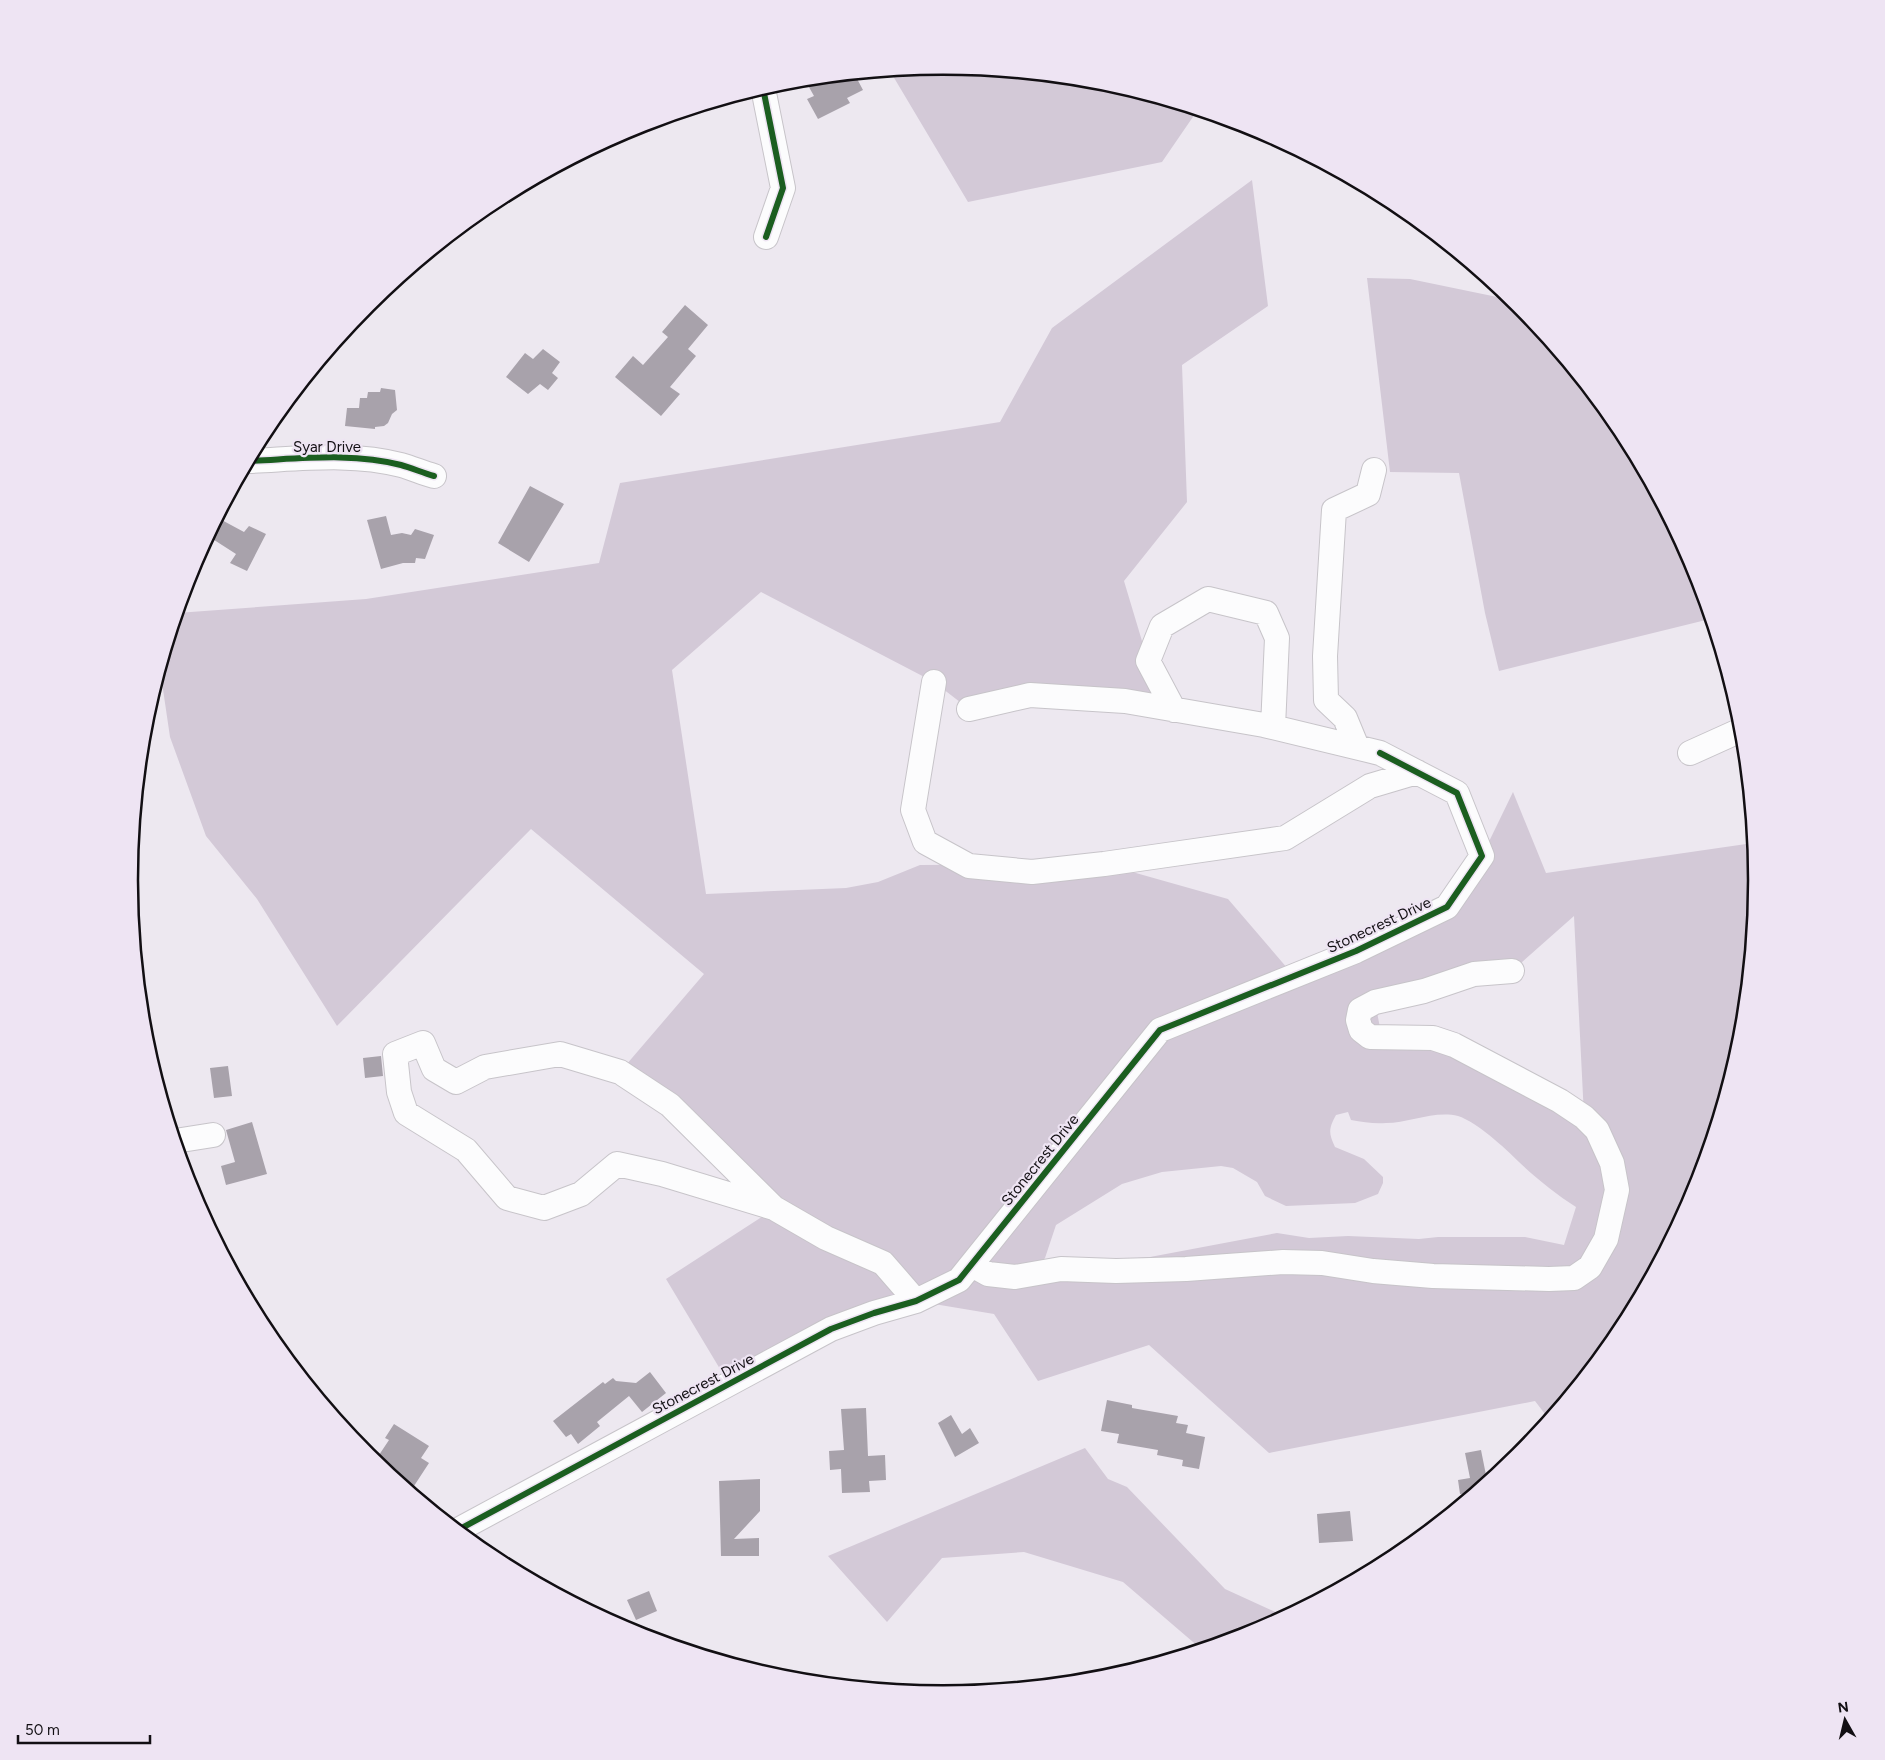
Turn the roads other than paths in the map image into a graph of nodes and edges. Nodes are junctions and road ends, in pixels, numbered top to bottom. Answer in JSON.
{"nodes":[{"id":1,"x":764,"y":95,"type":"edge"},
{"id":2,"x":766,"y":237,"type":"dead end"},
{"id":3,"x":255,"y":462,"type":"edge"},
{"id":4,"x":1374,"y":470,"type":"dead end"},
{"id":5,"x":434,"y":476,"type":"dead end"},
{"id":6,"x":934,"y":682,"type":"dead end"},
{"id":7,"x":969,"y":708,"type":"dead end"},
{"id":8,"x":1174,"y":710,"type":"junction"},
{"id":9,"x":1273,"y":728,"type":"junction"},
{"id":10,"x":1734,"y":734,"type":"edge"},
{"id":11,"x":1357,"y":747,"type":"junction"},
{"id":12,"x":1690,"y":753,"type":"dead end"},
{"id":13,"x":1417,"y":772,"type":"junction"},
{"id":14,"x":1512,"y":971,"type":"dead end"},
{"id":15,"x":213,"y":1135,"type":"dead end"},
{"id":16,"x":180,"y":1140,"type":"edge"},
{"id":17,"x":774,"y":1208,"type":"junction"},
{"id":18,"x":972,"y":1265,"type":"junction"},
{"id":19,"x":916,"y":1301,"type":"junction"},
{"id":20,"x":464,"y":1527,"type":"edge"}],
"edges":[{"from":1,"to":2,"type":"street"},
{"from":3,"to":5,"type":"street","name":"Syar Drive"},
{"from":4,"to":11,"type":"street"},
{"from":6,"to":13,"type":"street"},
{"from":7,"to":8,"type":"street"},
{"from":8,"to":9,"type":"street"},
{"from":8,"to":9,"type":"street"},
{"from":9,"to":11,"type":"street","name":"Stonecrest Drive"},
{"from":10,"to":12,"type":"street"},
{"from":11,"to":13,"type":"street","name":"Stonecrest Drive"},
{"from":13,"to":18,"type":"street","name":"Stonecrest Drive"},
{"from":14,"to":18,"type":"street"},
{"from":15,"to":16,"type":"street"},
{"from":17,"to":17,"type":"street"},
{"from":17,"to":19,"type":"street"},
{"from":18,"to":19,"type":"street","name":"Stonecrest Drive"},
{"from":19,"to":20,"type":"street","name":"Stonecrest Drive"}]}
